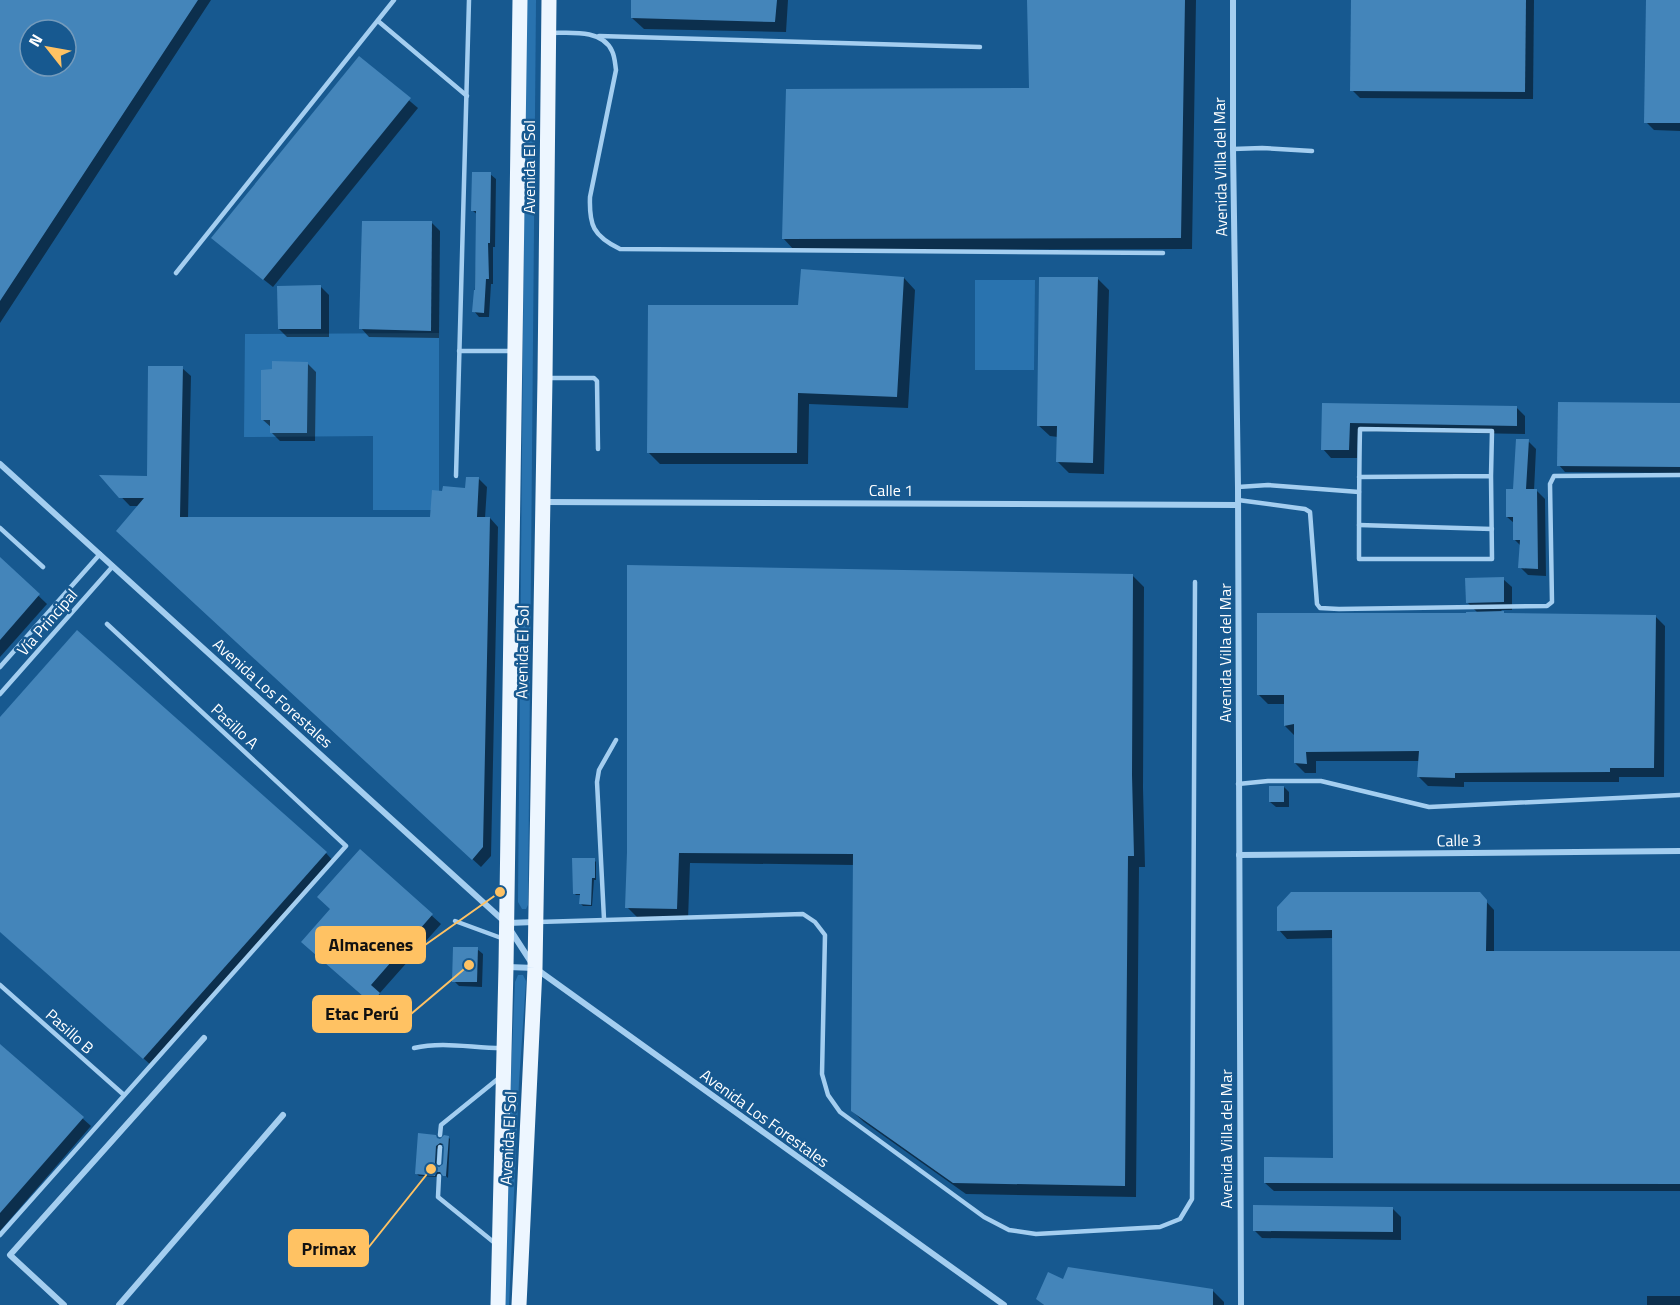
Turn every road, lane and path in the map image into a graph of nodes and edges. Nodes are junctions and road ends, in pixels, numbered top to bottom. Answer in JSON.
{"nodes":[{"id":1,"x":394,"y":0,"type":"edge"},
{"id":2,"x":469,"y":0,"type":"edge"},
{"id":3,"x":520,"y":0,"type":"edge"},
{"id":4,"x":549,"y":0,"type":"edge"},
{"id":5,"x":1233,"y":0,"type":"edge"},
{"id":6,"x":378,"y":21,"type":"junction"},
{"id":7,"x":548,"y":33,"type":"junction"},
{"id":8,"x":596,"y":36,"type":"junction"},
{"id":9,"x":980,"y":46,"type":"dead end"},
{"id":10,"x":467,"y":96,"type":"junction"},
{"id":11,"x":1233,"y":149,"type":"junction"},
{"id":12,"x":1312,"y":152,"type":"dead end"},
{"id":13,"x":1163,"y":253,"type":"dead end"},
{"id":14,"x":176,"y":273,"type":"dead end"},
{"id":15,"x":459,"y":351,"type":"junction"},
{"id":16,"x":516,"y":351,"type":"junction"},
{"id":17,"x":545,"y":378,"type":"junction"},
{"id":18,"x":598,"y":449,"type":"dead end"},
{"id":19,"x":0,"y":464,"type":"edge"},
{"id":20,"x":1680,"y":475,"type":"edge"},
{"id":21,"x":456,"y":476,"type":"dead end"},
{"id":22,"x":1491,"y":476,"type":"junction"},
{"id":23,"x":1359,"y":477,"type":"junction"},
{"id":24,"x":1238,"y":487,"type":"junction"},
{"id":25,"x":1359,"y":492,"type":"junction"},
{"id":26,"x":543,"y":502,"type":"junction"},
{"id":27,"x":1238,"y":502,"type":"junction"},
{"id":28,"x":1359,"y":525,"type":"junction"},
{"id":29,"x":0,"y":528,"type":"edge"},
{"id":30,"x":1492,"y":529,"type":"junction"},
{"id":31,"x":100,"y":554,"type":"junction"},
{"id":32,"x":113,"y":566,"type":"junction"},
{"id":33,"x":43,"y":567,"type":"dead end"},
{"id":34,"x":1195,"y":582,"type":"dead end"},
{"id":35,"x":107,"y":624,"type":"dead end"},
{"id":36,"x":0,"y":668,"type":"edge"},
{"id":37,"x":0,"y":694,"type":"edge"},
{"id":38,"x":616,"y":740,"type":"dead end"},
{"id":39,"x":1238,"y":784,"type":"junction"},
{"id":40,"x":1680,"y":795,"type":"edge"},
{"id":41,"x":1680,"y":851,"type":"edge"},
{"id":42,"x":1239,"y":855,"type":"junction"},
{"id":43,"x":604,"y":919,"type":"junction"},
{"id":44,"x":455,"y":921,"type":"dead end"},
{"id":45,"x":535,"y":922,"type":"junction"},
{"id":46,"x":506,"y":923,"type":"junction"},
{"id":47,"x":506,"y":940,"type":"junction"},
{"id":48,"x":506,"y":967,"type":"junction"},
{"id":49,"x":535,"y":968,"type":"junction"},
{"id":50,"x":0,"y":985,"type":"edge"},
{"id":51,"x":204,"y":1038,"type":"dead end"},
{"id":52,"x":414,"y":1048,"type":"dead end"},
{"id":53,"x":504,"y":1048,"type":"junction"},
{"id":54,"x":503,"y":1074,"type":"junction"},
{"id":55,"x":124,"y":1095,"type":"junction"},
{"id":56,"x":283,"y":1115,"type":"dead end"},
{"id":57,"x":440,"y":1135,"type":"dead end"},
{"id":58,"x":440,"y":1147,"type":"dead end"},
{"id":59,"x":439,"y":1163,"type":"dead end"},
{"id":60,"x":439,"y":1176,"type":"dead end"},
{"id":61,"x":0,"y":1235,"type":"edge"},
{"id":62,"x":499,"y":1246,"type":"junction"},
{"id":63,"x":64,"y":1305,"type":"edge"},
{"id":64,"x":119,"y":1305,"type":"edge"},
{"id":65,"x":498,"y":1305,"type":"edge"},
{"id":66,"x":519,"y":1305,"type":"edge"},
{"id":67,"x":1004,"y":1305,"type":"edge"},
{"id":68,"x":1241,"y":1305,"type":"edge"}],
"edges":[{"from":1,"to":6,"type":"lane"},
{"from":2,"to":10,"type":"lane"},
{"from":3,"to":16,"type":"main road","name":"Avenida El Sol"},
{"from":4,"to":7,"type":"main road","name":"Avenida El Sol"},
{"from":5,"to":11,"type":"street","name":"Avenida Villa del Mar"},
{"from":6,"to":10,"type":"lane"},
{"from":6,"to":14,"type":"lane"},
{"from":7,"to":8,"type":"lane"},
{"from":7,"to":17,"type":"main road","name":"Avenida El Sol"},
{"from":8,"to":9,"type":"lane"},
{"from":8,"to":13,"type":"lane"},
{"from":10,"to":15,"type":"lane"},
{"from":11,"to":12,"type":"lane"},
{"from":11,"to":24,"type":"street","name":"Avenida Villa del Mar"},
{"from":15,"to":16,"type":"lane"},
{"from":15,"to":21,"type":"lane"},
{"from":16,"to":46,"type":"main road","name":"Avenida El Sol"},
{"from":17,"to":18,"type":"lane"},
{"from":17,"to":26,"type":"main road","name":"Avenida El Sol"},
{"from":19,"to":31,"type":"street","name":"Avenida Los Forestales"},
{"from":20,"to":27,"type":"lane"},
{"from":22,"to":23,"type":"lane"},
{"from":22,"to":23,"type":"lane"},
{"from":22,"to":30,"type":"lane"},
{"from":23,"to":25,"type":"lane"},
{"from":24,"to":25,"type":"lane"},
{"from":24,"to":27,"type":"street","name":"Avenida Villa del Mar"},
{"from":25,"to":28,"type":"lane"},
{"from":26,"to":27,"type":"street","name":"Calle 1"},
{"from":26,"to":45,"type":"main road","name":"Avenida El Sol"},
{"from":27,"to":39,"type":"street","name":"Avenida Villa del Mar"},
{"from":28,"to":30,"type":"lane"},
{"from":28,"to":30,"type":"lane"},
{"from":29,"to":33,"type":"lane"},
{"from":31,"to":32,"type":"street","name":"Avenida Los Forestales"},
{"from":31,"to":36,"type":"lane"},
{"from":32,"to":37,"type":"lane","name":"Vía Principal"},
{"from":32,"to":46,"type":"street","name":"Avenida Los Forestales"},
{"from":34,"to":43,"type":"lane"},
{"from":35,"to":55,"type":"lane","name":"Pasillo A"},
{"from":38,"to":43,"type":"lane"},
{"from":39,"to":40,"type":"lane"},
{"from":39,"to":42,"type":"street","name":"Avenida Villa del Mar"},
{"from":41,"to":42,"type":"street","name":"Calle 3"},
{"from":42,"to":68,"type":"street","name":"Avenida Villa del Mar"},
{"from":43,"to":45,"type":"lane"},
{"from":44,"to":47,"type":"lane"},
{"from":45,"to":46,"type":"street"},
{"from":45,"to":49,"type":"main road","name":"Avenida El Sol"},
{"from":46,"to":47,"type":"main road","name":"Avenida El Sol"},
{"from":46,"to":49,"type":"street","name":"Avenida Los Forestales"},
{"from":47,"to":48,"type":"main road","name":"Avenida El Sol"},
{"from":48,"to":49,"type":"street"},
{"from":48,"to":53,"type":"main road","name":"Avenida El Sol"},
{"from":49,"to":66,"type":"main road","name":"Avenida El Sol"},
{"from":49,"to":67,"type":"street","name":"Avenida Los Forestales"},
{"from":50,"to":55,"type":"lane","name":"Pasillo B"},
{"from":51,"to":63,"type":"street"},
{"from":52,"to":53,"type":"lane"},
{"from":53,"to":54,"type":"main road","name":"Avenida El Sol"},
{"from":54,"to":57,"type":"lane"},
{"from":54,"to":62,"type":"main road","name":"Avenida El Sol"},
{"from":55,"to":61,"type":"lane"},
{"from":56,"to":64,"type":"street"},
{"from":58,"to":59,"type":"lane"},
{"from":60,"to":62,"type":"lane"},
{"from":62,"to":65,"type":"main road","name":"Avenida El Sol"}]}
